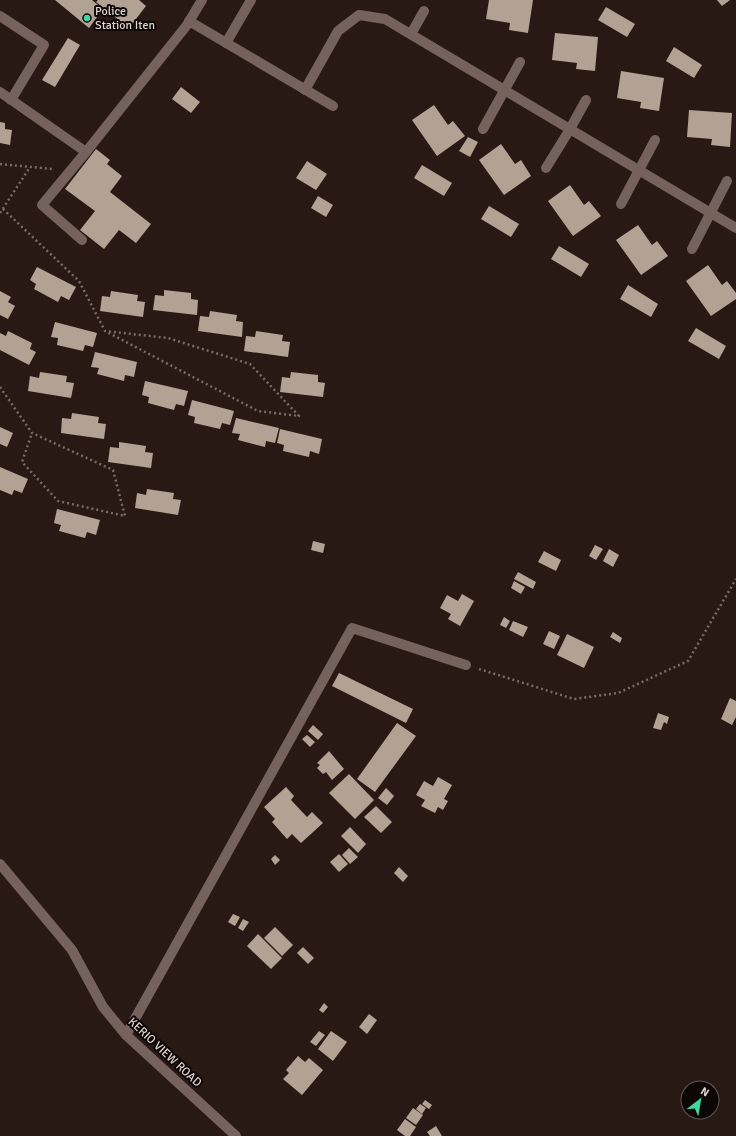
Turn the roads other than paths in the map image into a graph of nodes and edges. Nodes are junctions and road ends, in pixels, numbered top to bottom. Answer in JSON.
{"nodes":[{"id":1,"x":202,"y":0,"type":"edge"},
{"id":2,"x":251,"y":0,"type":"edge"},
{"id":3,"x":424,"y":11,"type":"dead end"},
{"id":4,"x":0,"y":16,"type":"edge"},
{"id":5,"x":189,"y":21,"type":"junction"},
{"id":6,"x":411,"y":34,"type":"junction"},
{"id":7,"x":226,"y":43,"type":"junction"},
{"id":8,"x":520,"y":62,"type":"dead end"},
{"id":9,"x":305,"y":90,"type":"junction"},
{"id":10,"x":505,"y":90,"type":"junction"},
{"id":11,"x":0,"y":92,"type":"edge"},
{"id":12,"x":11,"y":100,"type":"junction"},
{"id":13,"x":586,"y":100,"type":"dead end"},
{"id":14,"x":333,"y":106,"type":"dead end"},
{"id":15,"x":483,"y":129,"type":"dead end"},
{"id":16,"x":570,"y":129,"type":"junction"},
{"id":17,"x":655,"y":140,"type":"dead end"},
{"id":18,"x":86,"y":152,"type":"junction"},
{"id":19,"x":546,"y":168,"type":"dead end"},
{"id":20,"x":639,"y":170,"type":"junction"},
{"id":21,"x":727,"y":181,"type":"dead end"},
{"id":22,"x":621,"y":204,"type":"dead end"},
{"id":23,"x":710,"y":214,"type":"junction"},
{"id":24,"x":736,"y":228,"type":"edge"},
{"id":25,"x":82,"y":240,"type":"dead end"},
{"id":26,"x":692,"y":249,"type":"dead end"},
{"id":27,"x":466,"y":664,"type":"road end"},
{"id":28,"x":0,"y":864,"type":"edge"},
{"id":29,"x":126,"y":1035,"type":"junction"},
{"id":30,"x":236,"y":1136,"type":"edge"}],
"edges":[{"from":1,"to":5,"type":"street"},
{"from":2,"to":7,"type":"street"},
{"from":3,"to":6,"type":"street"},
{"from":4,"to":12,"type":"street"},
{"from":5,"to":7,"type":"street"},
{"from":5,"to":18,"type":"street"},
{"from":6,"to":9,"type":"street"},
{"from":6,"to":10,"type":"street"},
{"from":7,"to":9,"type":"street"},
{"from":8,"to":10,"type":"street"},
{"from":9,"to":14,"type":"street"},
{"from":10,"to":15,"type":"street"},
{"from":10,"to":16,"type":"street"},
{"from":11,"to":12,"type":"street"},
{"from":12,"to":18,"type":"street"},
{"from":13,"to":16,"type":"street"},
{"from":16,"to":19,"type":"street"},
{"from":16,"to":20,"type":"street"},
{"from":17,"to":20,"type":"street"},
{"from":18,"to":25,"type":"street"},
{"from":20,"to":22,"type":"street"},
{"from":20,"to":23,"type":"street"},
{"from":21,"to":23,"type":"street"},
{"from":23,"to":24,"type":"street"},
{"from":23,"to":26,"type":"street"},
{"from":27,"to":29,"type":"street"},
{"from":28,"to":29,"type":"street","name":"KERIO VIEW ROAD"},
{"from":29,"to":30,"type":"street","name":"KERIO VIEW ROAD"}]}
